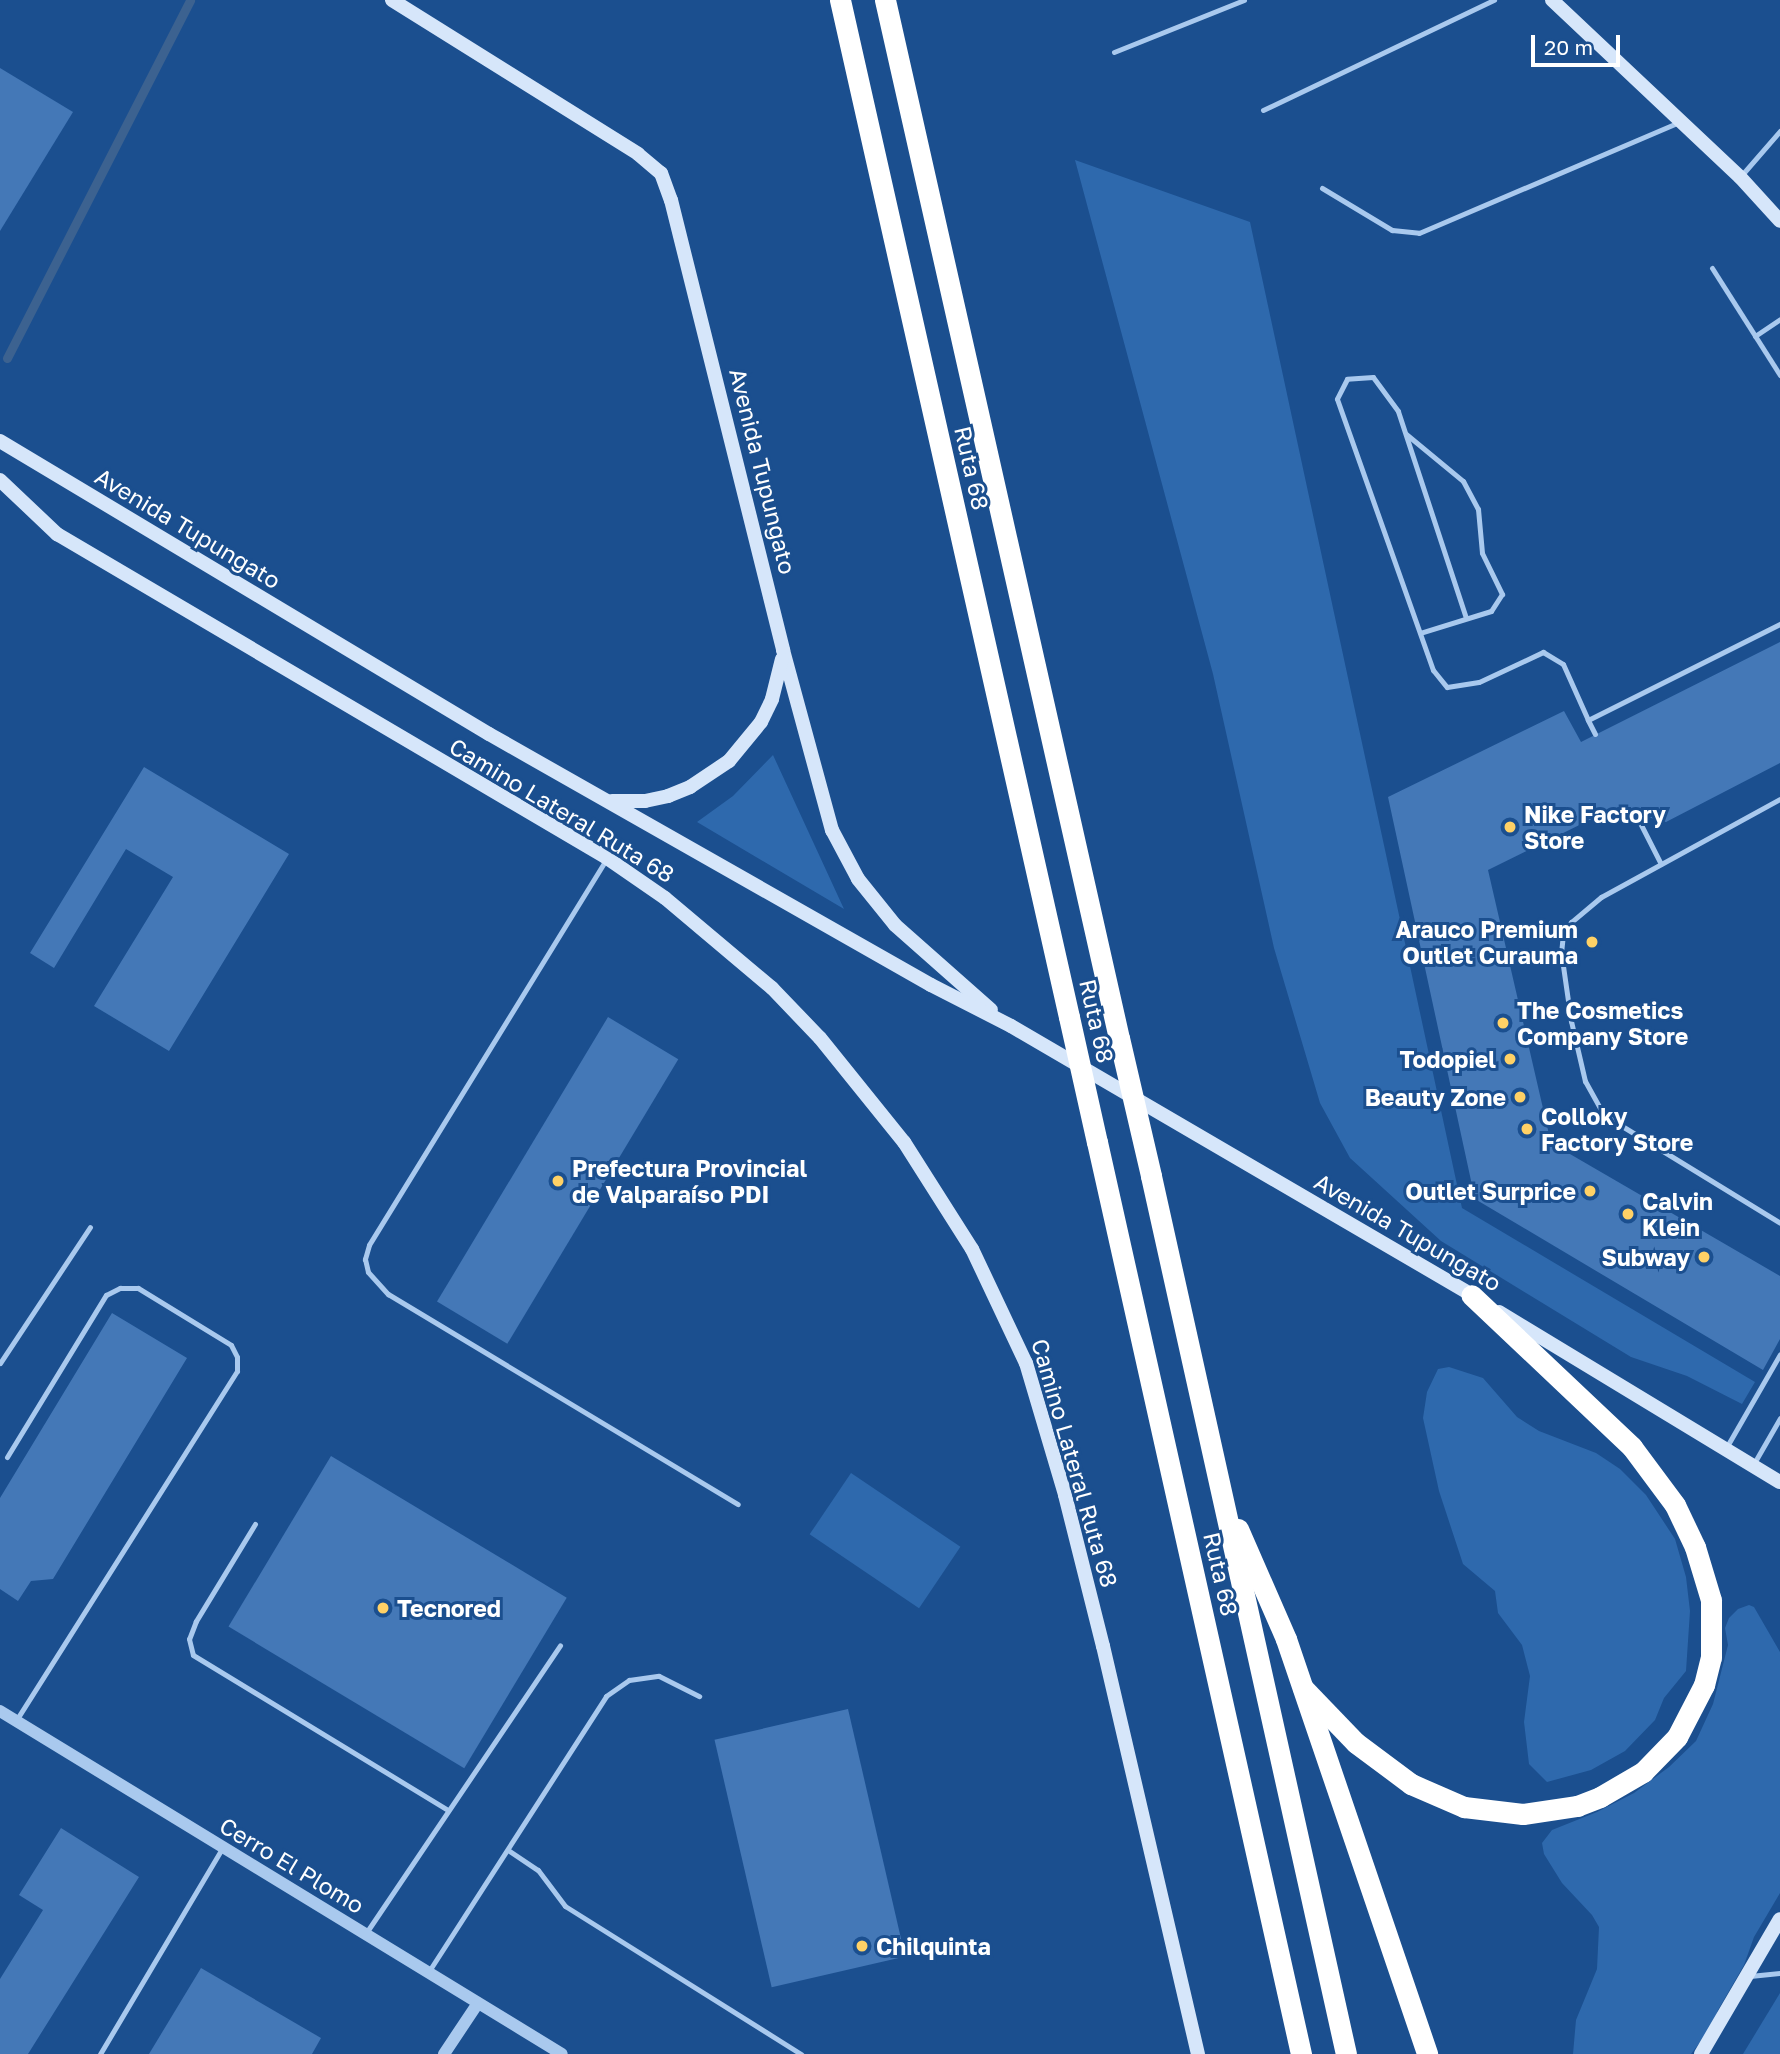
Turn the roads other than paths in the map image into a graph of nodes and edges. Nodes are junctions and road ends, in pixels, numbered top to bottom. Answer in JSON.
{"nodes":[{"id":1,"x":392,"y":0,"type":"edge"},
{"id":2,"x":840,"y":0,"type":"edge"},
{"id":3,"x":885,"y":0,"type":"edge"},
{"id":4,"x":1244,"y":0,"type":"edge"},
{"id":5,"x":1494,"y":0,"type":"edge"},
{"id":6,"x":1552,"y":0,"type":"edge"},
{"id":7,"x":1114,"y":52,"type":"dead end"},
{"id":8,"x":1263,"y":110,"type":"dead end"},
{"id":9,"x":1682,"y":121,"type":"junction"},
{"id":10,"x":1780,"y":131,"type":"edge"},
{"id":11,"x":1740,"y":177,"type":"junction"},
{"id":12,"x":1322,"y":188,"type":"dead end"},
{"id":13,"x":1780,"y":221,"type":"edge"},
{"id":14,"x":1712,"y":268,"type":"dead end"},
{"id":15,"x":1780,"y":319,"type":"edge"},
{"id":16,"x":1755,"y":336,"type":"junction"},
{"id":17,"x":1780,"y":375,"type":"edge"},
{"id":18,"x":1406,"y":433,"type":"junction"},
{"id":19,"x":0,"y":441,"type":"edge"},
{"id":20,"x":0,"y":480,"type":"edge"},
{"id":21,"x":1466,"y":618,"type":"junction"},
{"id":22,"x":1780,"y":624,"type":"edge"},
{"id":23,"x":1420,"y":633,"type":"junction"},
{"id":24,"x":783,"y":650,"type":"junction"},
{"id":25,"x":1588,"y":720,"type":"junction"},
{"id":26,"x":1595,"y":734,"type":"dead end"},
{"id":27,"x":603,"y":799,"type":"junction"},
{"id":28,"x":1780,"y":799,"type":"edge"},
{"id":29,"x":1635,"y":813,"type":"dead end"},
{"id":30,"x":607,"y":858,"type":"junction"},
{"id":31,"x":1661,"y":864,"type":"junction"},
{"id":32,"x":1011,"y":1026,"type":"junction"},
{"id":33,"x":1780,"y":1223,"type":"edge"},
{"id":34,"x":89,"y":1227,"type":"dead end"},
{"id":35,"x":1471,"y":1294,"type":"junction"},
{"id":36,"x":1780,"y":1354,"type":"edge"},
{"id":37,"x":0,"y":1363,"type":"edge"},
{"id":38,"x":1780,"y":1418,"type":"edge"},
{"id":39,"x":1725,"y":1448,"type":"junction"},
{"id":40,"x":7,"y":1457,"type":"dead end"},
{"id":41,"x":1753,"y":1465,"type":"junction"},
{"id":42,"x":1780,"y":1482,"type":"edge"},
{"id":43,"x":1223,"y":1501,"type":"junction"},
{"id":44,"x":737,"y":1504,"type":"dead end"},
{"id":45,"x":256,"y":1524,"type":"dead end"},
{"id":46,"x":560,"y":1645,"type":"dead end"},
{"id":47,"x":1303,"y":1688,"type":"junction"},
{"id":48,"x":699,"y":1696,"type":"dead end"},
{"id":49,"x":0,"y":1711,"type":"edge"},
{"id":50,"x":16,"y":1721,"type":"junction"},
{"id":51,"x":448,"y":1810,"type":"junction"},
{"id":52,"x":223,"y":1847,"type":"junction"},
{"id":53,"x":508,"y":1850,"type":"junction"},
{"id":54,"x":1780,"y":1919,"type":"edge"},
{"id":55,"x":365,"y":1935,"type":"junction"},
{"id":56,"x":428,"y":1973,"type":"junction"},
{"id":57,"x":1780,"y":1973,"type":"edge"},
{"id":58,"x":1746,"y":1977,"type":"junction"},
{"id":59,"x":478,"y":2003,"type":"junction"},
{"id":60,"x":100,"y":2054,"type":"edge"},
{"id":61,"x":444,"y":2054,"type":"edge"},
{"id":62,"x":562,"y":2054,"type":"edge"},
{"id":63,"x":801,"y":2054,"type":"edge"},
{"id":64,"x":1198,"y":2054,"type":"edge"},
{"id":65,"x":1301,"y":2054,"type":"edge"},
{"id":66,"x":1346,"y":2054,"type":"edge"},
{"id":67,"x":1427,"y":2054,"type":"edge"},
{"id":68,"x":1701,"y":2054,"type":"edge"}],
"edges":[{"from":1,"to":24,"type":"main road","name":"Avenida Tupungato"},
{"from":2,"to":65,"type":"highway","name":"Ruta 68","bridge":true},
{"from":3,"to":43,"type":"highway","name":"Ruta 68","bridge":true},
{"from":4,"to":7,"type":"lane"},
{"from":5,"to":8,"type":"lane"},
{"from":6,"to":9,"type":"main road"},
{"from":9,"to":11,"type":"main road"},
{"from":9,"to":12,"type":"lane"},
{"from":10,"to":11,"type":"lane"},
{"from":11,"to":13,"type":"main road"},
{"from":14,"to":16,"type":"lane"},
{"from":15,"to":16,"type":"lane"},
{"from":16,"to":17,"type":"lane"},
{"from":18,"to":21,"type":"lane"},
{"from":18,"to":21,"type":"lane"},
{"from":18,"to":23,"type":"lane"},
{"from":19,"to":27,"type":"main road","name":"Avenida Tupungato"},
{"from":20,"to":30,"type":"main road","name":"Camino Lateral Ruta 68"},
{"from":21,"to":23,"type":"lane"},
{"from":22,"to":25,"type":"lane"},
{"from":23,"to":25,"type":"lane"},
{"from":24,"to":27,"type":"main road"},
{"from":24,"to":32,"type":"main road","name":"Avenida Tupungato"},
{"from":25,"to":26,"type":"lane"},
{"from":27,"to":32,"type":"main road","name":"Avenida Tupungato"},
{"from":28,"to":31,"type":"lane"},
{"from":29,"to":31,"type":"lane"},
{"from":30,"to":44,"type":"lane"},
{"from":30,"to":64,"type":"main road","name":"Camino Lateral Ruta 68"},
{"from":31,"to":33,"type":"lane"},
{"from":32,"to":35,"type":"main road","name":"Avenida Tupungato"},
{"from":34,"to":37,"type":"lane"},
{"from":35,"to":39,"type":"main road","name":"Avenida Tupungato"},
{"from":35,"to":47,"type":"highway"},
{"from":36,"to":39,"type":"lane"},
{"from":38,"to":41,"type":"lane"},
{"from":39,"to":41,"type":"main road","name":"Avenida Tupungato"},
{"from":40,"to":50,"type":"lane"},
{"from":41,"to":42,"type":"main road","name":"Avenida Tupungato"},
{"from":43,"to":47,"type":"highway"},
{"from":43,"to":66,"type":"highway","name":"Ruta 68"},
{"from":45,"to":51,"type":"lane"},
{"from":46,"to":51,"type":"lane"},
{"from":47,"to":67,"type":"highway"},
{"from":48,"to":53,"type":"lane"},
{"from":49,"to":50,"type":"street","name":"Cerro El Plomo"},
{"from":50,"to":52,"type":"street","name":"Cerro El Plomo"},
{"from":51,"to":55,"type":"lane"},
{"from":52,"to":55,"type":"street","name":"Cerro El Plomo"},
{"from":52,"to":60,"type":"lane"},
{"from":53,"to":56,"type":"lane"},
{"from":53,"to":63,"type":"lane"},
{"from":54,"to":58,"type":"main road"},
{"from":55,"to":56,"type":"street","name":"Cerro El Plomo"},
{"from":56,"to":59,"type":"street","name":"Cerro El Plomo"},
{"from":57,"to":58,"type":"lane"},
{"from":58,"to":68,"type":"main road"},
{"from":59,"to":61,"type":"street"},
{"from":59,"to":62,"type":"street","name":"Cerro El Plomo"}]}
